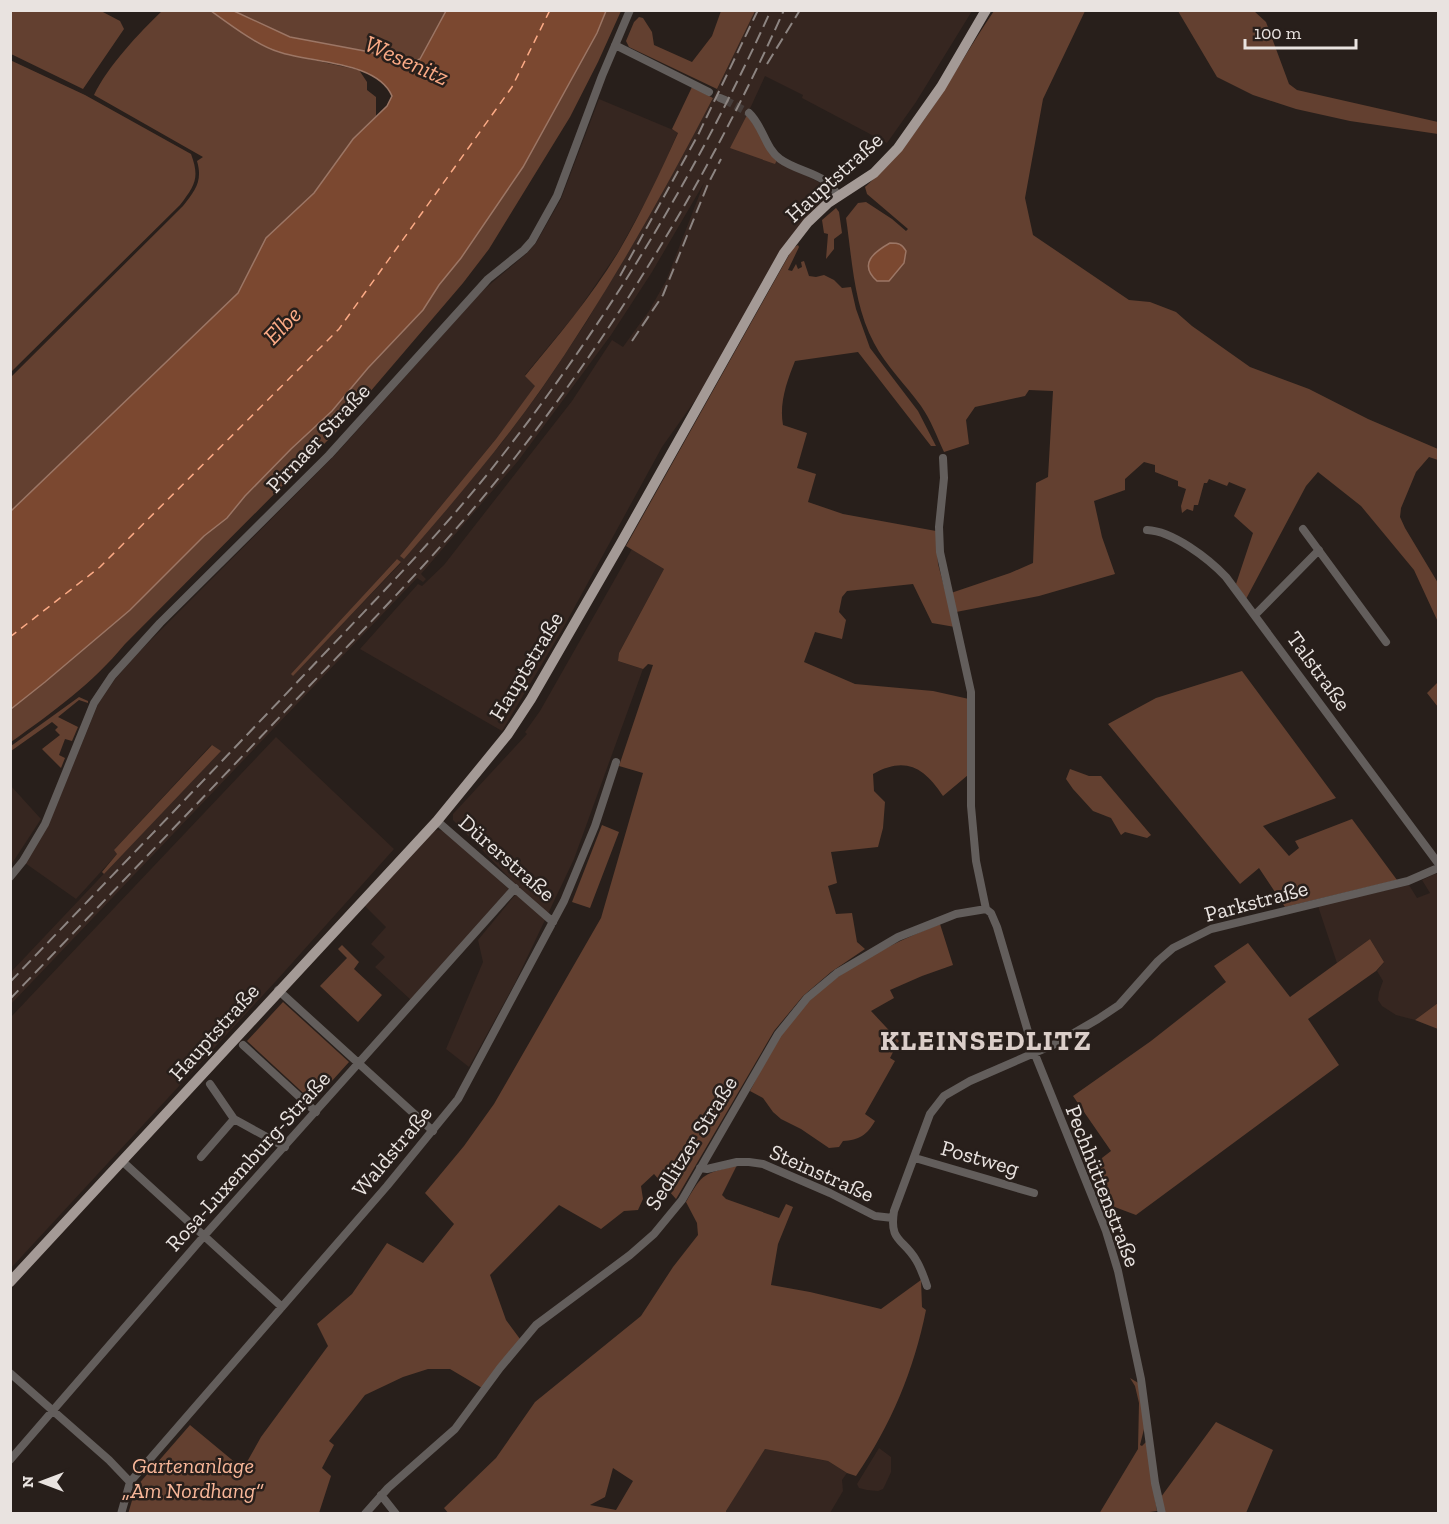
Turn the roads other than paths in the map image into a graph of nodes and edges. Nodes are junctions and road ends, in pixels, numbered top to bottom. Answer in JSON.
{"nodes":[{"id":1,"x":630,"y":10,"type":"edge"},
{"id":2,"x":986,"y":10,"type":"edge"},
{"id":3,"x":615,"y":45,"type":"junction"},
{"id":4,"x":709,"y":92,"type":"dead end"},
{"id":5,"x":749,"y":113,"type":"tunnel mouth"},
{"id":6,"x":838,"y":197,"type":"junction"},
{"id":7,"x":943,"y":459,"type":"dead end"},
{"id":8,"x":1303,"y":529,"type":"dead end"},
{"id":9,"x":1147,"y":530,"type":"dead end"},
{"id":10,"x":1319,"y":550,"type":"junction"},
{"id":11,"x":1255,"y":615,"type":"junction"},
{"id":12,"x":1386,"y":642,"type":"dead end"},
{"id":13,"x":616,"y":762,"type":"dead end"},
{"id":14,"x":437,"y":820,"type":"junction"},
{"id":15,"x":1438,"y":863,"type":"edge"},
{"id":16,"x":1438,"y":868,"type":"edge"},
{"id":17,"x":10,"y":877,"type":"edge"},
{"id":18,"x":515,"y":888,"type":"junction"},
{"id":19,"x":988,"y":911,"type":"junction"},
{"id":20,"x":553,"y":922,"type":"junction"},
{"id":21,"x":278,"y":990,"type":"junction"},
{"id":22,"x":243,"y":1045,"type":"dead end"},
{"id":23,"x":1034,"y":1052,"type":"junction"},
{"id":24,"x":358,"y":1064,"type":"junction"},
{"id":25,"x":210,"y":1084,"type":"dead end"},
{"id":26,"x":316,"y":1112,"type":"junction"},
{"id":27,"x":234,"y":1119,"type":"junction"},
{"id":28,"x":433,"y":1131,"type":"junction"},
{"id":29,"x":285,"y":1147,"type":"junction"},
{"id":30,"x":201,"y":1157,"type":"dead end"},
{"id":31,"x":915,"y":1158,"type":"junction"},
{"id":32,"x":122,"y":1161,"type":"junction"},
{"id":33,"x":700,"y":1168,"type":"junction"},
{"id":34,"x":1034,"y":1193,"type":"dead end"},
{"id":35,"x":893,"y":1218,"type":"junction"},
{"id":36,"x":204,"y":1236,"type":"junction"},
{"id":37,"x":10,"y":1282,"type":"edge"},
{"id":38,"x":927,"y":1286,"type":"dead end"},
{"id":39,"x":282,"y":1307,"type":"junction"},
{"id":40,"x":10,"y":1373,"type":"edge"},
{"id":41,"x":53,"y":1411,"type":"junction"},
{"id":42,"x":10,"y":1460,"type":"edge"},
{"id":43,"x":130,"y":1482,"type":"junction"},
{"id":44,"x":381,"y":1495,"type":"junction"},
{"id":45,"x":121,"y":1514,"type":"edge"},
{"id":46,"x":365,"y":1514,"type":"edge"},
{"id":47,"x":396,"y":1514,"type":"edge"},
{"id":48,"x":1162,"y":1514,"type":"edge"}],
"edges":[{"from":1,"to":3,"type":"street","name":"Pirnaer Straße"},
{"from":2,"to":6,"type":"main road","name":"Hauptstraße"},
{"from":3,"to":4,"type":"street"},
{"from":3,"to":17,"type":"street","name":"Pirnaer Straße"},
{"from":5,"to":6,"type":"street"},
{"from":6,"to":14,"type":"main road","name":"Hauptstraße"},
{"from":7,"to":19,"type":"street","name":"Pechhüttenstraße"},
{"from":8,"to":10,"type":"street"},
{"from":9,"to":11,"type":"street","name":"Talstraße"},
{"from":10,"to":11,"type":"street"},
{"from":10,"to":12,"type":"street"},
{"from":11,"to":15,"type":"street","name":"Talstraße"},
{"from":13,"to":20,"type":"street","name":"Waldstraße"},
{"from":14,"to":18,"type":"street","name":"Dürerstraße"},
{"from":14,"to":21,"type":"main road","name":"Hauptstraße"},
{"from":16,"to":23,"type":"street","name":"Parkstraße"},
{"from":18,"to":20,"type":"street","name":"Dürerstraße"},
{"from":18,"to":24,"type":"street","name":"Rosa-Luxemburg-Straße"},
{"from":19,"to":23,"type":"street","name":"Pechhüttenstraße"},
{"from":19,"to":33,"type":"street","name":"Sedlitzer Straße"},
{"from":20,"to":28,"type":"street","name":"Waldstraße"},
{"from":21,"to":24,"type":"street"},
{"from":21,"to":32,"type":"main road","name":"Hauptstraße"},
{"from":22,"to":26,"type":"street"},
{"from":23,"to":31,"type":"street","name":"Parkstraße"},
{"from":23,"to":48,"type":"street","name":"Pechhüttenstraße"},
{"from":24,"to":26,"type":"street","name":"Rosa-Luxemburg-Straße"},
{"from":24,"to":28,"type":"street"},
{"from":25,"to":27,"type":"street"},
{"from":26,"to":29,"type":"street","name":"Rosa-Luxemburg-Straße"},
{"from":27,"to":29,"type":"street"},
{"from":27,"to":30,"type":"street"},
{"from":28,"to":39,"type":"street","name":"Waldstraße"},
{"from":29,"to":36,"type":"street","name":"Rosa-Luxemburg-Straße"},
{"from":31,"to":34,"type":"street","name":"Postweg"},
{"from":31,"to":35,"type":"street","name":"Parkstraße"},
{"from":32,"to":36,"type":"street"},
{"from":32,"to":37,"type":"main road","name":"Hauptstraße"},
{"from":33,"to":35,"type":"street","name":"Steinstraße"},
{"from":33,"to":44,"type":"street","name":"Sedlitzer Straße"},
{"from":35,"to":38,"type":"street"},
{"from":36,"to":39,"type":"street"},
{"from":36,"to":41,"type":"street","name":"Rosa-Luxemburg-Straße"},
{"from":39,"to":43,"type":"street","name":"Waldstraße"},
{"from":40,"to":41,"type":"street"},
{"from":41,"to":42,"type":"street","name":"Rosa-Luxemburg-Straße"},
{"from":41,"to":43,"type":"street"},
{"from":43,"to":45,"type":"street","name":"Waldstraße"},
{"from":44,"to":46,"type":"street","name":"Sedlitzer Straße"},
{"from":44,"to":47,"type":"street"}]}
